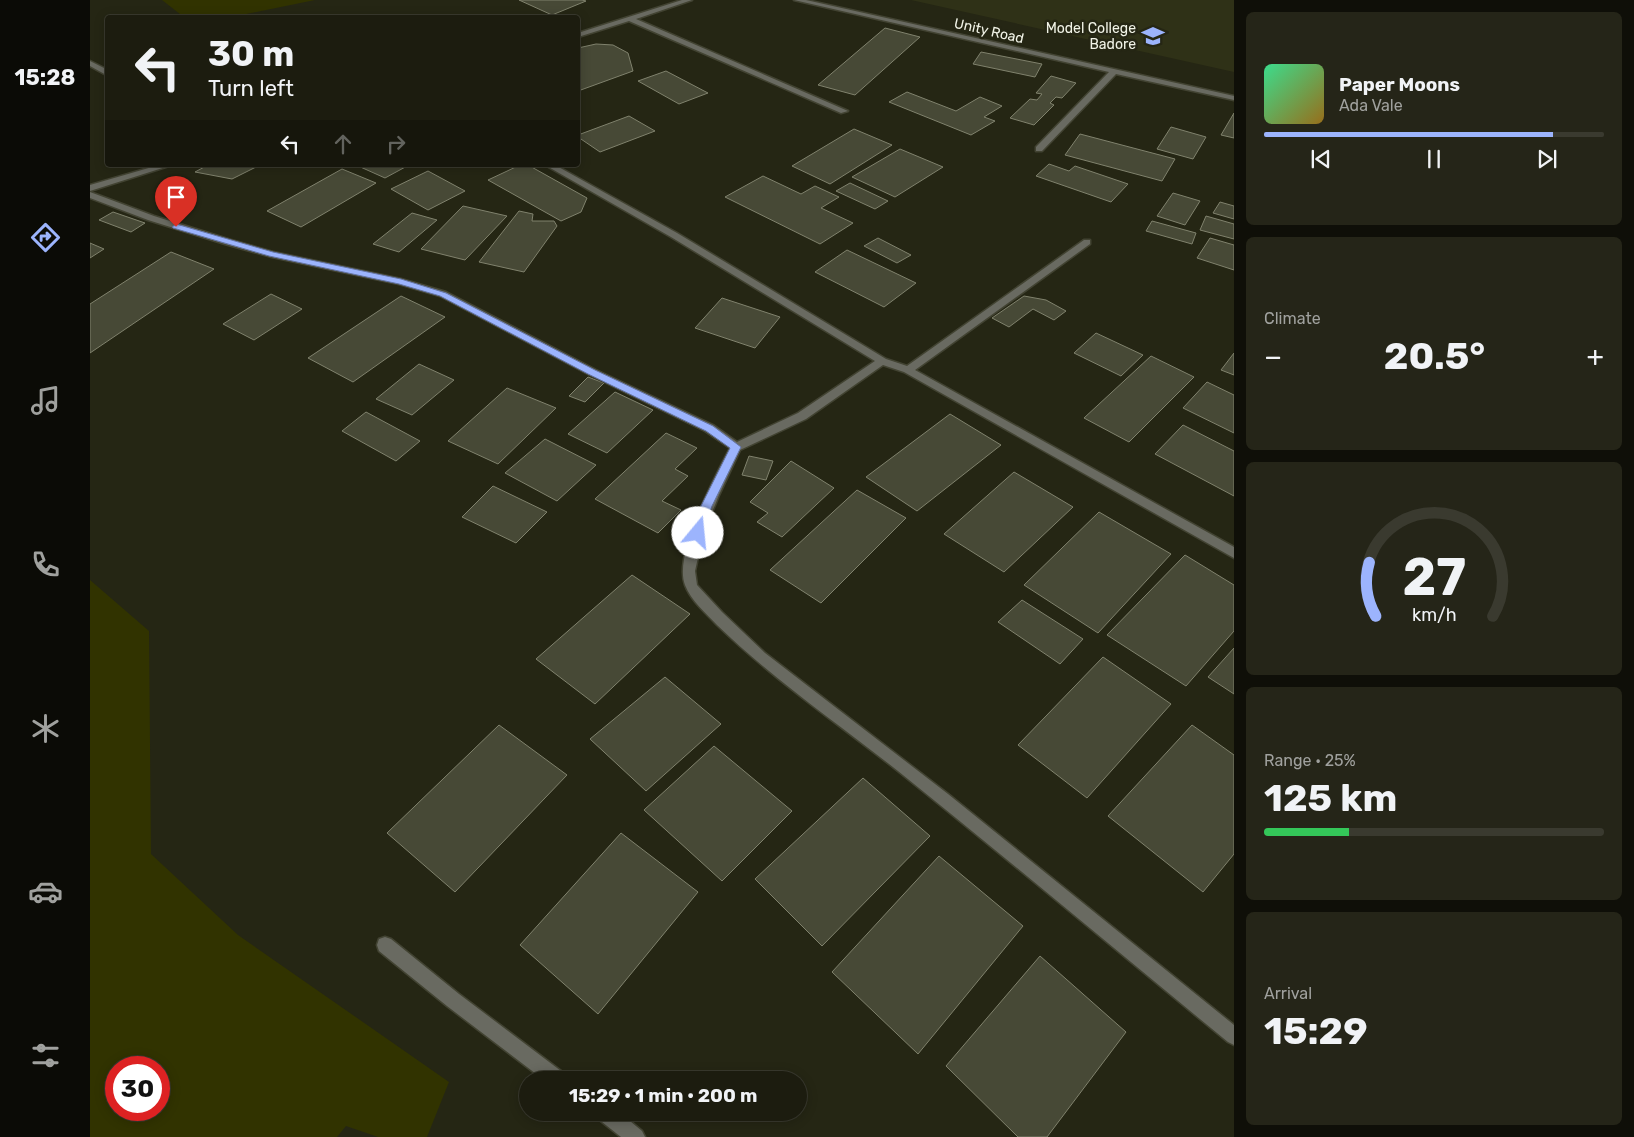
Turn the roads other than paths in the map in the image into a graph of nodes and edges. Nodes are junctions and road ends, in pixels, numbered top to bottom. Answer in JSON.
{"nodes":[{"id":1,"x":689,"y":0,"type":"edge"},
{"id":2,"x":797,"y":0,"type":"edge"},
{"id":3,"x":630,"y":19,"type":"junction"},
{"id":4,"x":580,"y":34,"type":"edge"},
{"id":5,"x":91,"y":64,"type":"dead end"},
{"id":6,"x":105,"y":72,"type":"edge"},
{"id":7,"x":1114,"y":72,"type":"junction"},
{"id":8,"x":1234,"y":98,"type":"edge"},
{"id":9,"x":844,"y":111,"type":"dead end"},
{"id":10,"x":1039,"y":150,"type":"dead end"},
{"id":11,"x":161,"y":167,"type":"edge"},
{"id":12,"x":553,"y":167,"type":"edge"},
{"id":13,"x":90,"y":188,"type":"edge"},
{"id":14,"x":90,"y":195,"type":"edge"},
{"id":15,"x":1086,"y":242,"type":"dead end"},
{"id":16,"x":882,"y":361,"type":"junction"},
{"id":17,"x":908,"y":370,"type":"junction"},
{"id":18,"x":736,"y":447,"type":"junction"},
{"id":19,"x":1234,"y":553,"type":"edge"},
{"id":20,"x":385,"y":945,"type":"dead end"},
{"id":21,"x":1234,"y":1036,"type":"edge"},
{"id":22,"x":547,"y":1071,"type":"edge"},
{"id":23,"x":615,"y":1121,"type":"edge"},
{"id":24,"x":636,"y":1137,"type":"edge"}],
"edges":[{"from":1,"to":3,"type":"street"},
{"from":2,"to":7,"type":"street","name":"Unity Road"},
{"from":3,"to":4,"type":"street"},
{"from":3,"to":9,"type":"street"},
{"from":5,"to":6,"type":"street"},
{"from":7,"to":8,"type":"street","name":"Unity Road"},
{"from":7,"to":10,"type":"street"},
{"from":11,"to":13,"type":"street"},
{"from":12,"to":16,"type":"street"},
{"from":14,"to":18,"type":"street"},
{"from":15,"to":17,"type":"street"},
{"from":16,"to":17,"type":"street"},
{"from":16,"to":18,"type":"street"},
{"from":17,"to":19,"type":"street"},
{"from":18,"to":21,"type":"street"},
{"from":20,"to":22,"type":"street"},
{"from":23,"to":24,"type":"street"}]}
